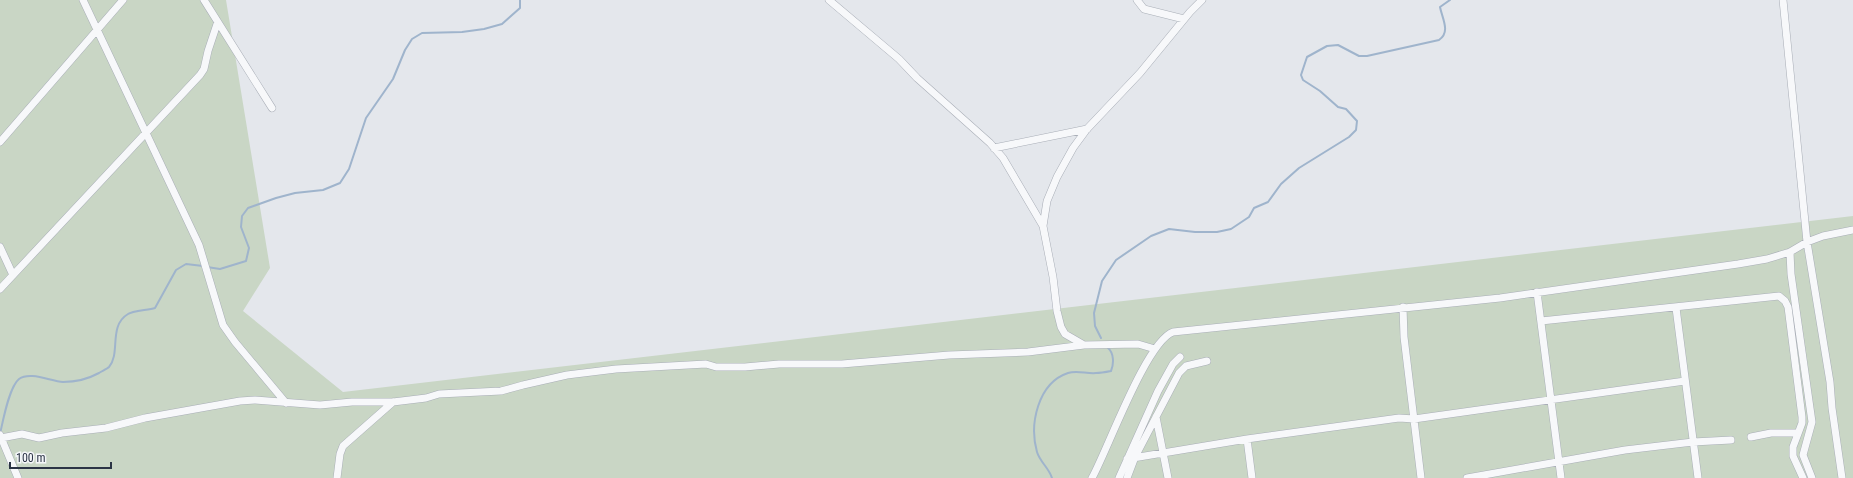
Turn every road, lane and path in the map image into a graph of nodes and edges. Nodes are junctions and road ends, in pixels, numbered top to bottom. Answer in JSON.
{"nodes":[{"id":1,"x":83,"y":0,"type":"edge"},
{"id":2,"x":123,"y":0,"type":"edge"},
{"id":3,"x":204,"y":0,"type":"edge"},
{"id":4,"x":829,"y":0,"type":"edge"},
{"id":5,"x":1137,"y":0,"type":"edge"},
{"id":6,"x":1202,"y":0,"type":"edge"},
{"id":7,"x":1783,"y":0,"type":"edge"},
{"id":8,"x":1184,"y":19,"type":"junction"},
{"id":9,"x":217,"y":24,"type":"junction"},
{"id":10,"x":97,"y":31,"type":"junction"},
{"id":11,"x":272,"y":108,"type":"dead end"},
{"id":12,"x":1086,"y":129,"type":"junction"},
{"id":13,"x":146,"y":135,"type":"junction"},
{"id":14,"x":0,"y":142,"type":"edge"},
{"id":15,"x":994,"y":148,"type":"junction"},
{"id":16,"x":1043,"y":226,"type":"junction"},
{"id":17,"x":1853,"y":230,"type":"edge"},
{"id":18,"x":1807,"y":242,"type":"junction"},
{"id":19,"x":0,"y":247,"type":"edge"},
{"id":20,"x":1790,"y":252,"type":"junction"},
{"id":21,"x":14,"y":275,"type":"junction"},
{"id":22,"x":0,"y":289,"type":"edge"},
{"id":23,"x":1537,"y":292,"type":"junction"},
{"id":24,"x":1403,"y":307,"type":"junction"},
{"id":25,"x":1676,"y":308,"type":"junction"},
{"id":26,"x":1541,"y":321,"type":"junction"},
{"id":27,"x":1084,"y":346,"type":"junction"},
{"id":28,"x":1155,"y":349,"type":"junction"},
{"id":29,"x":1180,"y":357,"type":"dead end"},
{"id":30,"x":1207,"y":361,"type":"dead end"},
{"id":31,"x":1685,"y":381,"type":"junction"},
{"id":32,"x":1552,"y":400,"type":"junction"},
{"id":33,"x":393,"y":402,"type":"junction"},
{"id":34,"x":286,"y":403,"type":"junction"},
{"id":35,"x":1156,"y":417,"type":"junction"},
{"id":36,"x":1414,"y":419,"type":"junction"},
{"id":37,"x":1798,"y":433,"type":"junction"},
{"id":38,"x":1,"y":436,"type":"edge"},
{"id":39,"x":1751,"y":437,"type":"dead end"},
{"id":40,"x":1247,"y":439,"type":"junction"},
{"id":41,"x":1731,"y":440,"type":"dead end"},
{"id":42,"x":1693,"y":442,"type":"junction"},
{"id":43,"x":1164,"y":452,"type":"junction"},
{"id":44,"x":1135,"y":457,"type":"junction"},
{"id":45,"x":1127,"y":459,"type":"junction"},
{"id":46,"x":1559,"y":463,"type":"junction"},
{"id":47,"x":18,"y":478,"type":"edge"},
{"id":48,"x":337,"y":478,"type":"edge"},
{"id":49,"x":1092,"y":478,"type":"edge"},
{"id":50,"x":1119,"y":478,"type":"edge"},
{"id":51,"x":1127,"y":478,"type":"edge"},
{"id":52,"x":1168,"y":478,"type":"edge"},
{"id":53,"x":1252,"y":478,"type":"edge"},
{"id":54,"x":1421,"y":478,"type":"edge"},
{"id":55,"x":1467,"y":478,"type":"edge"},
{"id":56,"x":1561,"y":478,"type":"edge"},
{"id":57,"x":1698,"y":478,"type":"edge"},
{"id":58,"x":1803,"y":478,"type":"edge"},
{"id":59,"x":1812,"y":478,"type":"edge"},
{"id":60,"x":1842,"y":478,"type":"edge"}],
"edges":[{"from":1,"to":10,"type":"street"},
{"from":2,"to":10,"type":"street"},
{"from":3,"to":9,"type":"street"},
{"from":4,"to":15,"type":"street"},
{"from":5,"to":8,"type":"street"},
{"from":6,"to":8,"type":"street"},
{"from":7,"to":18,"type":"street"},
{"from":8,"to":12,"type":"street"},
{"from":9,"to":11,"type":"street"},
{"from":9,"to":13,"type":"street"},
{"from":10,"to":13,"type":"street"},
{"from":10,"to":14,"type":"street"},
{"from":12,"to":15,"type":"street"},
{"from":12,"to":16,"type":"street"},
{"from":13,"to":21,"type":"street"},
{"from":13,"to":34,"type":"street"},
{"from":15,"to":16,"type":"street"},
{"from":16,"to":27,"type":"street"},
{"from":17,"to":18,"type":"street"},
{"from":18,"to":20,"type":"street"},
{"from":18,"to":60,"type":"street"},
{"from":19,"to":21,"type":"street"},
{"from":20,"to":23,"type":"street"},
{"from":20,"to":59,"type":"street"},
{"from":21,"to":22,"type":"street"},
{"from":23,"to":24,"type":"street"},
{"from":23,"to":26,"type":"street"},
{"from":24,"to":28,"type":"street"},
{"from":24,"to":36,"type":"street"},
{"from":25,"to":26,"type":"street"},
{"from":25,"to":31,"type":"street"},
{"from":25,"to":37,"type":"street"},
{"from":26,"to":32,"type":"street"},
{"from":27,"to":28,"type":"street"},
{"from":27,"to":33,"type":"street"},
{"from":28,"to":49,"type":"street"},
{"from":29,"to":45,"type":"street"},
{"from":30,"to":35,"type":"street"},
{"from":31,"to":32,"type":"street"},
{"from":31,"to":42,"type":"street"},
{"from":32,"to":36,"type":"street"},
{"from":32,"to":46,"type":"street"},
{"from":33,"to":34,"type":"street"},
{"from":33,"to":48,"type":"street"},
{"from":34,"to":38,"type":"street"},
{"from":35,"to":43,"type":"street"},
{"from":35,"to":44,"type":"street"},
{"from":36,"to":40,"type":"street"},
{"from":36,"to":54,"type":"street"},
{"from":37,"to":39,"type":"street"},
{"from":37,"to":58,"type":"street"},
{"from":38,"to":47,"type":"street"},
{"from":40,"to":43,"type":"street"},
{"from":40,"to":53,"type":"street"},
{"from":41,"to":42,"type":"street"},
{"from":42,"to":46,"type":"street"},
{"from":42,"to":57,"type":"street"},
{"from":43,"to":44,"type":"street"},
{"from":43,"to":52,"type":"street"},
{"from":44,"to":45,"type":"street"},
{"from":44,"to":51,"type":"street"},
{"from":45,"to":50,"type":"street"},
{"from":46,"to":55,"type":"street"},
{"from":46,"to":56,"type":"street"}]}
